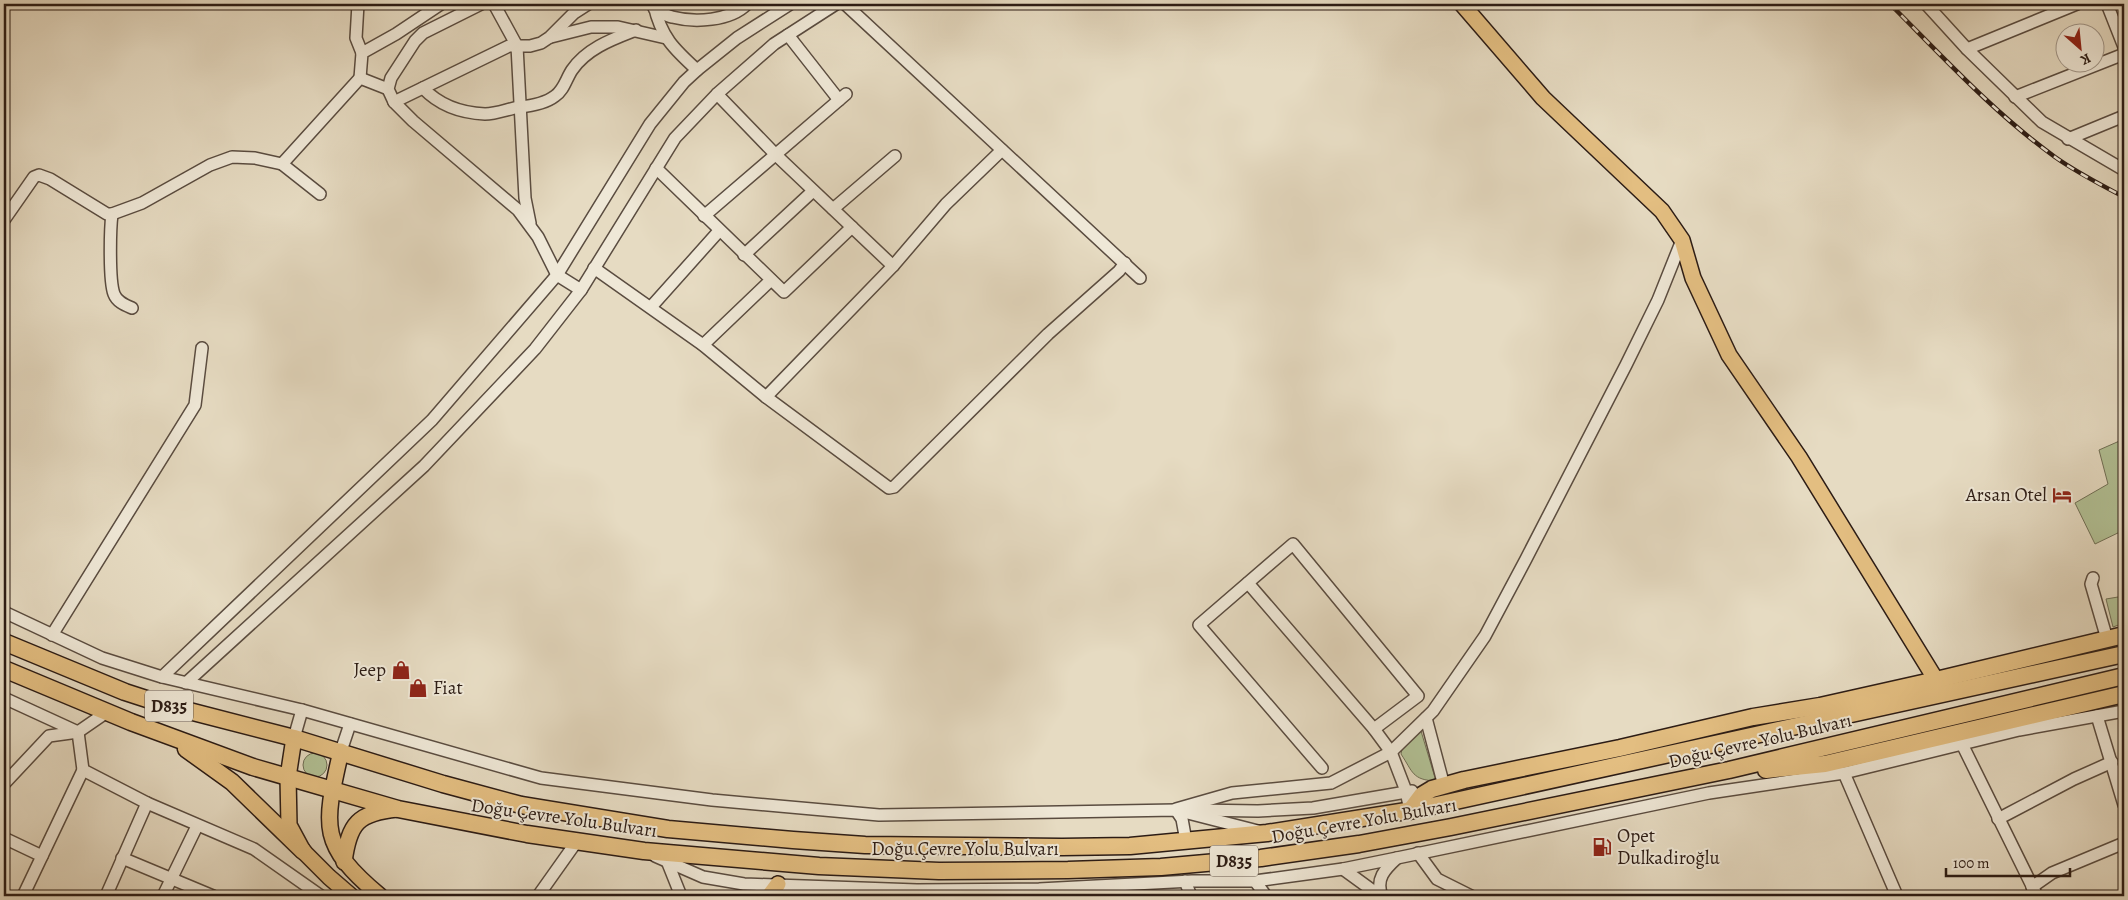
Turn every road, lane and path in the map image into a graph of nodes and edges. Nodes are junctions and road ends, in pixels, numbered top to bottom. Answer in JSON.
{"nodes":[{"id":1,"x":358,"y":4,"type":"edge"},
{"id":2,"x":441,"y":4,"type":"edge"},
{"id":3,"x":481,"y":4,"type":"edge"},
{"id":4,"x":494,"y":4,"type":"edge"},
{"id":5,"x":588,"y":4,"type":"edge"},
{"id":6,"x":747,"y":4,"type":"edge"},
{"id":7,"x":790,"y":4,"type":"edge"},
{"id":8,"x":836,"y":4,"type":"edge"},
{"id":9,"x":845,"y":4,"type":"edge"},
{"id":10,"x":1462,"y":4,"type":"edge"},
{"id":11,"x":1926,"y":4,"type":"edge"},
{"id":12,"x":2077,"y":4,"type":"edge"},
{"id":13,"x":2107,"y":4,"type":"edge"},
{"id":14,"x":654,"y":6,"type":"edge"},
{"id":15,"x":636,"y":30,"type":"junction"},
{"id":16,"x":788,"y":35,"type":"junction"},
{"id":17,"x":550,"y":37,"type":"junction"},
{"id":18,"x":666,"y":38,"type":"junction"},
{"id":19,"x":517,"y":46,"type":"junction"},
{"id":20,"x":2124,"y":47,"type":"edge"},
{"id":21,"x":1967,"y":49,"type":"junction"},
{"id":22,"x":362,"y":53,"type":"junction"},
{"id":23,"x":2124,"y":54,"type":"edge"},
{"id":24,"x":696,"y":70,"type":"junction"},
{"id":25,"x":360,"y":78,"type":"junction"},
{"id":26,"x":423,"y":88,"type":"junction"},
{"id":27,"x":388,"y":90,"type":"junction"},
{"id":28,"x":717,"y":94,"type":"junction"},
{"id":29,"x":2015,"y":97,"type":"junction"},
{"id":30,"x":394,"y":102,"type":"junction"},
{"id":31,"x":520,"y":107,"type":"junction"},
{"id":32,"x":2124,"y":116,"type":"edge"},
{"id":33,"x":2068,"y":138,"type":"junction"},
{"id":34,"x":1002,"y":150,"type":"junction"},
{"id":35,"x":776,"y":155,"type":"junction"},
{"id":36,"x":895,"y":156,"type":"dead end"},
{"id":37,"x":282,"y":164,"type":"junction"},
{"id":38,"x":656,"y":168,"type":"junction"},
{"id":39,"x":2124,"y":170,"type":"edge"},
{"id":40,"x":813,"y":191,"type":"junction"},
{"id":41,"x":320,"y":194,"type":"dead end"},
{"id":42,"x":832,"y":209,"type":"junction"},
{"id":43,"x":112,"y":214,"type":"junction"},
{"id":44,"x":704,"y":216,"type":"junction"},
{"id":45,"x":4,"y":220,"type":"edge"},
{"id":46,"x":530,"y":225,"type":"junction"},
{"id":47,"x":852,"y":227,"type":"junction"},
{"id":48,"x":719,"y":231,"type":"junction"},
{"id":49,"x":1682,"y":240,"type":"junction"},
{"id":50,"x":744,"y":255,"type":"junction"},
{"id":51,"x":1125,"y":264,"type":"junction"},
{"id":52,"x":893,"y":266,"type":"junction"},
{"id":53,"x":594,"y":268,"type":"junction"},
{"id":54,"x":558,"y":275,"type":"junction"},
{"id":55,"x":1140,"y":278,"type":"dead end"},
{"id":56,"x":771,"y":280,"type":"junction"},
{"id":57,"x":581,"y":290,"type":"junction"},
{"id":58,"x":651,"y":307,"type":"junction"},
{"id":59,"x":132,"y":308,"type":"dead end"},
{"id":60,"x":703,"y":345,"type":"junction"},
{"id":61,"x":202,"y":348,"type":"dead end"},
{"id":62,"x":766,"y":397,"type":"junction"},
{"id":63,"x":2093,"y":578,"type":"dead end"},
{"id":64,"x":1248,"y":583,"type":"junction"},
{"id":65,"x":4,"y":612,"type":"edge"},
{"id":66,"x":52,"y":635,"type":"junction"},
{"id":67,"x":2124,"y":635,"type":"edge"},
{"id":68,"x":2107,"y":639,"type":"junction"},
{"id":69,"x":4,"y":642,"type":"edge"},
{"id":70,"x":2124,"y":654,"type":"edge"},
{"id":71,"x":4,"y":669,"type":"edge"},
{"id":72,"x":2124,"y":676,"type":"edge"},
{"id":73,"x":162,"y":677,"type":"junction"},
{"id":74,"x":1936,"y":680,"type":"junction"},
{"id":75,"x":186,"y":683,"type":"junction"},
{"id":76,"x":2124,"y":694,"type":"edge"},
{"id":77,"x":4,"y":698,"type":"edge"},
{"id":78,"x":302,"y":710,"type":"junction"},
{"id":79,"x":2124,"y":711,"type":"edge"},
{"id":80,"x":107,"y":712,"type":"junction"},
{"id":81,"x":2097,"y":716,"type":"junction"},
{"id":82,"x":1426,"y":718,"type":"junction"},
{"id":83,"x":350,"y":724,"type":"junction"},
{"id":84,"x":1374,"y":729,"type":"junction"},
{"id":85,"x":78,"y":732,"type":"junction"},
{"id":86,"x":168,"y":736,"type":"junction"},
{"id":87,"x":294,"y":738,"type":"junction"},
{"id":88,"x":1962,"y":744,"type":"junction"},
{"id":89,"x":341,"y":751,"type":"junction"},
{"id":90,"x":1391,"y":752,"type":"junction"},
{"id":91,"x":2112,"y":762,"type":"junction"},
{"id":92,"x":1825,"y":764,"type":"junction"},
{"id":93,"x":1322,"y":768,"type":"dead end"},
{"id":94,"x":83,"y":770,"type":"junction"},
{"id":95,"x":1729,"y":770,"type":"junction"},
{"id":96,"x":1844,"y":773,"type":"junction"},
{"id":97,"x":288,"y":777,"type":"junction"},
{"id":98,"x":4,"y":784,"type":"edge"},
{"id":99,"x":1438,"y":787,"type":"junction"},
{"id":100,"x":332,"y":790,"type":"junction"},
{"id":101,"x":1406,"y":791,"type":"junction"},
{"id":102,"x":1710,"y":793,"type":"junction"},
{"id":103,"x":147,"y":803,"type":"junction"},
{"id":104,"x":2124,"y":805,"type":"edge"},
{"id":105,"x":398,"y":809,"type":"junction"},
{"id":106,"x":1176,"y":810,"type":"junction"},
{"id":107,"x":1410,"y":811,"type":"junction"},
{"id":108,"x":1998,"y":819,"type":"junction"},
{"id":109,"x":196,"y":826,"type":"junction"},
{"id":110,"x":1266,"y":833,"type":"junction"},
{"id":111,"x":4,"y":838,"type":"edge"},
{"id":112,"x":1186,"y":840,"type":"junction"},
{"id":113,"x":577,"y":841,"type":"junction"},
{"id":114,"x":2124,"y":843,"type":"edge"},
{"id":115,"x":303,"y":851,"type":"junction"},
{"id":116,"x":644,"y":851,"type":"junction"},
{"id":117,"x":1418,"y":853,"type":"junction"},
{"id":118,"x":42,"y":856,"type":"junction"},
{"id":119,"x":122,"y":858,"type":"junction"},
{"id":120,"x":1397,"y":858,"type":"junction"},
{"id":121,"x":667,"y":861,"type":"junction"},
{"id":122,"x":344,"y":862,"type":"junction"},
{"id":123,"x":1343,"y":869,"type":"junction"},
{"id":124,"x":170,"y":879,"type":"junction"},
{"id":125,"x":1255,"y":881,"type":"junction"},
{"id":126,"x":1185,"y":882,"type":"junction"},
{"id":127,"x":778,"y":884,"type":"junction"},
{"id":128,"x":2034,"y":892,"type":"edge"},
{"id":129,"x":23,"y":896,"type":"edge"},
{"id":130,"x":106,"y":896,"type":"edge"},
{"id":131,"x":163,"y":896,"type":"edge"},
{"id":132,"x":213,"y":896,"type":"edge"},
{"id":133,"x":320,"y":896,"type":"edge"},
{"id":134,"x":351,"y":896,"type":"edge"},
{"id":135,"x":380,"y":896,"type":"edge"},
{"id":136,"x":538,"y":896,"type":"edge"},
{"id":137,"x":681,"y":896,"type":"edge"},
{"id":138,"x":769,"y":896,"type":"edge"},
{"id":139,"x":1190,"y":896,"type":"edge"},
{"id":140,"x":1266,"y":896,"type":"edge"},
{"id":141,"x":1381,"y":896,"type":"edge"},
{"id":142,"x":1471,"y":896,"type":"edge"},
{"id":143,"x":1897,"y":896,"type":"edge"}],
"edges":[{"from":1,"to":22,"type":"street"},
{"from":2,"to":22,"type":"street"},
{"from":3,"to":27,"type":"street"},
{"from":4,"to":19,"type":"street"},
{"from":5,"to":17,"type":"street"},
{"from":6,"to":14,"type":"street"},
{"from":7,"to":24,"type":"street"},
{"from":8,"to":16,"type":"street"},
{"from":9,"to":34,"type":"street"},
{"from":10,"to":49,"type":"main road"},
{"from":11,"to":21,"type":"street"},
{"from":12,"to":21,"type":"street"},
{"from":13,"to":20,"type":"street"},
{"from":14,"to":18,"type":"street"},
{"from":15,"to":17,"type":"street"},
{"from":15,"to":18,"type":"street"},
{"from":15,"to":31,"type":"street"},
{"from":16,"to":28,"type":"street"},
{"from":16,"to":35,"type":"street"},
{"from":17,"to":19,"type":"street"},
{"from":18,"to":24,"type":"street"},
{"from":19,"to":26,"type":"street"},
{"from":19,"to":31,"type":"street"},
{"from":21,"to":29,"type":"street"},
{"from":22,"to":25,"type":"street"},
{"from":23,"to":29,"type":"street"},
{"from":24,"to":54,"type":"street"},
{"from":25,"to":27,"type":"street"},
{"from":25,"to":37,"type":"street"},
{"from":26,"to":30,"type":"street"},
{"from":26,"to":31,"type":"street"},
{"from":27,"to":30,"type":"street"},
{"from":28,"to":35,"type":"street"},
{"from":28,"to":38,"type":"street"},
{"from":29,"to":33,"type":"street"},
{"from":30,"to":46,"type":"street"},
{"from":31,"to":46,"type":"street"},
{"from":32,"to":33,"type":"street"},
{"from":33,"to":39,"type":"street"},
{"from":34,"to":51,"type":"street"},
{"from":34,"to":52,"type":"street"},
{"from":35,"to":40,"type":"street"},
{"from":35,"to":44,"type":"street"},
{"from":36,"to":42,"type":"street"},
{"from":37,"to":41,"type":"street"},
{"from":37,"to":43,"type":"street"},
{"from":38,"to":44,"type":"street"},
{"from":38,"to":53,"type":"street"},
{"from":40,"to":42,"type":"street"},
{"from":40,"to":50,"type":"street"},
{"from":42,"to":47,"type":"street"},
{"from":43,"to":45,"type":"street"},
{"from":43,"to":59,"type":"street"},
{"from":44,"to":48,"type":"street"},
{"from":46,"to":54,"type":"street"},
{"from":47,"to":52,"type":"street"},
{"from":47,"to":56,"type":"street"},
{"from":48,"to":50,"type":"street"},
{"from":48,"to":58,"type":"street"},
{"from":49,"to":74,"type":"main road"},
{"from":49,"to":82,"type":"street"},
{"from":50,"to":56,"type":"street"},
{"from":51,"to":55,"type":"street"},
{"from":51,"to":62,"type":"street"},
{"from":52,"to":62,"type":"street"},
{"from":53,"to":57,"type":"street"},
{"from":53,"to":58,"type":"street"},
{"from":54,"to":57,"type":"street"},
{"from":54,"to":73,"type":"street"},
{"from":56,"to":60,"type":"street"},
{"from":57,"to":75,"type":"street"},
{"from":58,"to":60,"type":"street"},
{"from":60,"to":62,"type":"street"},
{"from":61,"to":66,"type":"street"},
{"from":63,"to":68,"type":"street"},
{"from":64,"to":84,"type":"street"},
{"from":64,"to":84,"type":"street"},
{"from":64,"to":93,"type":"street"},
{"from":65,"to":66,"type":"street","name":"Doğu Çevre Yolu Bulvarı"},
{"from":66,"to":73,"type":"street","name":"Doğu Çevre Yolu Bulvarı"},
{"from":67,"to":68,"type":"highway"},
{"from":68,"to":74,"type":"highway"},
{"from":69,"to":87,"type":"highway","number":"D835"},
{"from":70,"to":107,"type":"highway","name":"Doğu Çevre Yolu Bulvarı","number":"D835"},
{"from":71,"to":80,"type":"highway","number":"D835"},
{"from":72,"to":95,"type":"highway","name":"Doğu Çevre Yolu Bulvarı","number":"D835"},
{"from":73,"to":75,"type":"street","name":"Doğu Çevre Yolu Bulvarı"},
{"from":74,"to":99,"type":"highway"},
{"from":75,"to":78,"type":"street","name":"Doğu Çevre Yolu Bulvarı"},
{"from":76,"to":92,"type":"highway"},
{"from":77,"to":85,"type":"street"},
{"from":78,"to":83,"type":"street","name":"Doğu Çevre Yolu Bulvarı"},
{"from":78,"to":87,"type":"street"},
{"from":79,"to":81,"type":"street"},
{"from":80,"to":85,"type":"street"},
{"from":80,"to":86,"type":"highway","number":"D835"},
{"from":81,"to":88,"type":"street"},
{"from":81,"to":91,"type":"street"},
{"from":82,"to":90,"type":"street"},
{"from":82,"to":99,"type":"street"},
{"from":83,"to":89,"type":"street"},
{"from":83,"to":106,"type":"street","name":"Doğu Çevre Yolu Bulvarı"},
{"from":84,"to":90,"type":"street"},
{"from":85,"to":94,"type":"street"},
{"from":85,"to":98,"type":"street"},
{"from":86,"to":97,"type":"highway","number":"D835"},
{"from":86,"to":115,"type":"highway"},
{"from":87,"to":89,"type":"highway","number":"D835"},
{"from":87,"to":97,"type":"main road"},
{"from":88,"to":96,"type":"street"},
{"from":88,"to":108,"type":"street"},
{"from":89,"to":100,"type":"main road"},
{"from":89,"to":112,"type":"highway","name":"Doğu Çevre Yolu Bulvarı","number":"D835"},
{"from":90,"to":101,"type":"street"},
{"from":90,"to":106,"type":"street"},
{"from":91,"to":104,"type":"street"},
{"from":91,"to":108,"type":"street"},
{"from":92,"to":95,"type":"highway"},
{"from":92,"to":102,"type":"street"},
{"from":94,"to":103,"type":"street"},
{"from":94,"to":118,"type":"street"},
{"from":95,"to":116,"type":"highway","name":"Doğu Çevre Yolu Bulvarı","number":"D835"},
{"from":96,"to":102,"type":"street"},
{"from":96,"to":143,"type":"street"},
{"from":97,"to":100,"type":"highway","number":"D835"},
{"from":97,"to":115,"type":"main road"},
{"from":99,"to":101,"type":"street"},
{"from":99,"to":107,"type":"highway"},
{"from":100,"to":105,"type":"highway","name":"Doğu Çevre Yolu Bulvarı","number":"D835"},
{"from":100,"to":122,"type":"main road"},
{"from":101,"to":106,"type":"street"},
{"from":101,"to":107,"type":"street"},
{"from":102,"to":117,"type":"street"},
{"from":103,"to":109,"type":"street"},
{"from":103,"to":119,"type":"street"},
{"from":105,"to":113,"type":"highway","name":"Doğu Çevre Yolu Bulvarı","number":"D835"},
{"from":105,"to":122,"type":"main road"},
{"from":106,"to":110,"type":"street","name":"Doğu Çevre Yolu Bulvarı"},
{"from":106,"to":112,"type":"street"},
{"from":107,"to":110,"type":"highway","name":"Doğu Çevre Yolu Bulvarı","number":"D835"},
{"from":108,"to":128,"type":"street"},
{"from":109,"to":124,"type":"street"},
{"from":109,"to":133,"type":"street"},
{"from":110,"to":112,"type":"highway","name":"Doğu Çevre Yolu Bulvarı","number":"D835"},
{"from":111,"to":118,"type":"street"},
{"from":113,"to":116,"type":"highway","name":"Doğu Çevre Yolu Bulvarı","number":"D835"},
{"from":113,"to":136,"type":"street"},
{"from":114,"to":128,"type":"street"},
{"from":115,"to":134,"type":"main road"},
{"from":116,"to":121,"type":"street"},
{"from":117,"to":120,"type":"street"},
{"from":117,"to":142,"type":"street"},
{"from":118,"to":129,"type":"street"},
{"from":119,"to":124,"type":"street"},
{"from":119,"to":130,"type":"street"},
{"from":120,"to":123,"type":"street"},
{"from":120,"to":141,"type":"street"},
{"from":121,"to":127,"type":"street"},
{"from":121,"to":137,"type":"street"},
{"from":122,"to":135,"type":"main road"},
{"from":123,"to":125,"type":"street"},
{"from":123,"to":141,"type":"street"},
{"from":124,"to":131,"type":"street"},
{"from":124,"to":132,"type":"street"},
{"from":125,"to":126,"type":"street"},
{"from":125,"to":140,"type":"street"},
{"from":126,"to":127,"type":"street"},
{"from":126,"to":139,"type":"street"},
{"from":127,"to":138,"type":"main road"}]}
